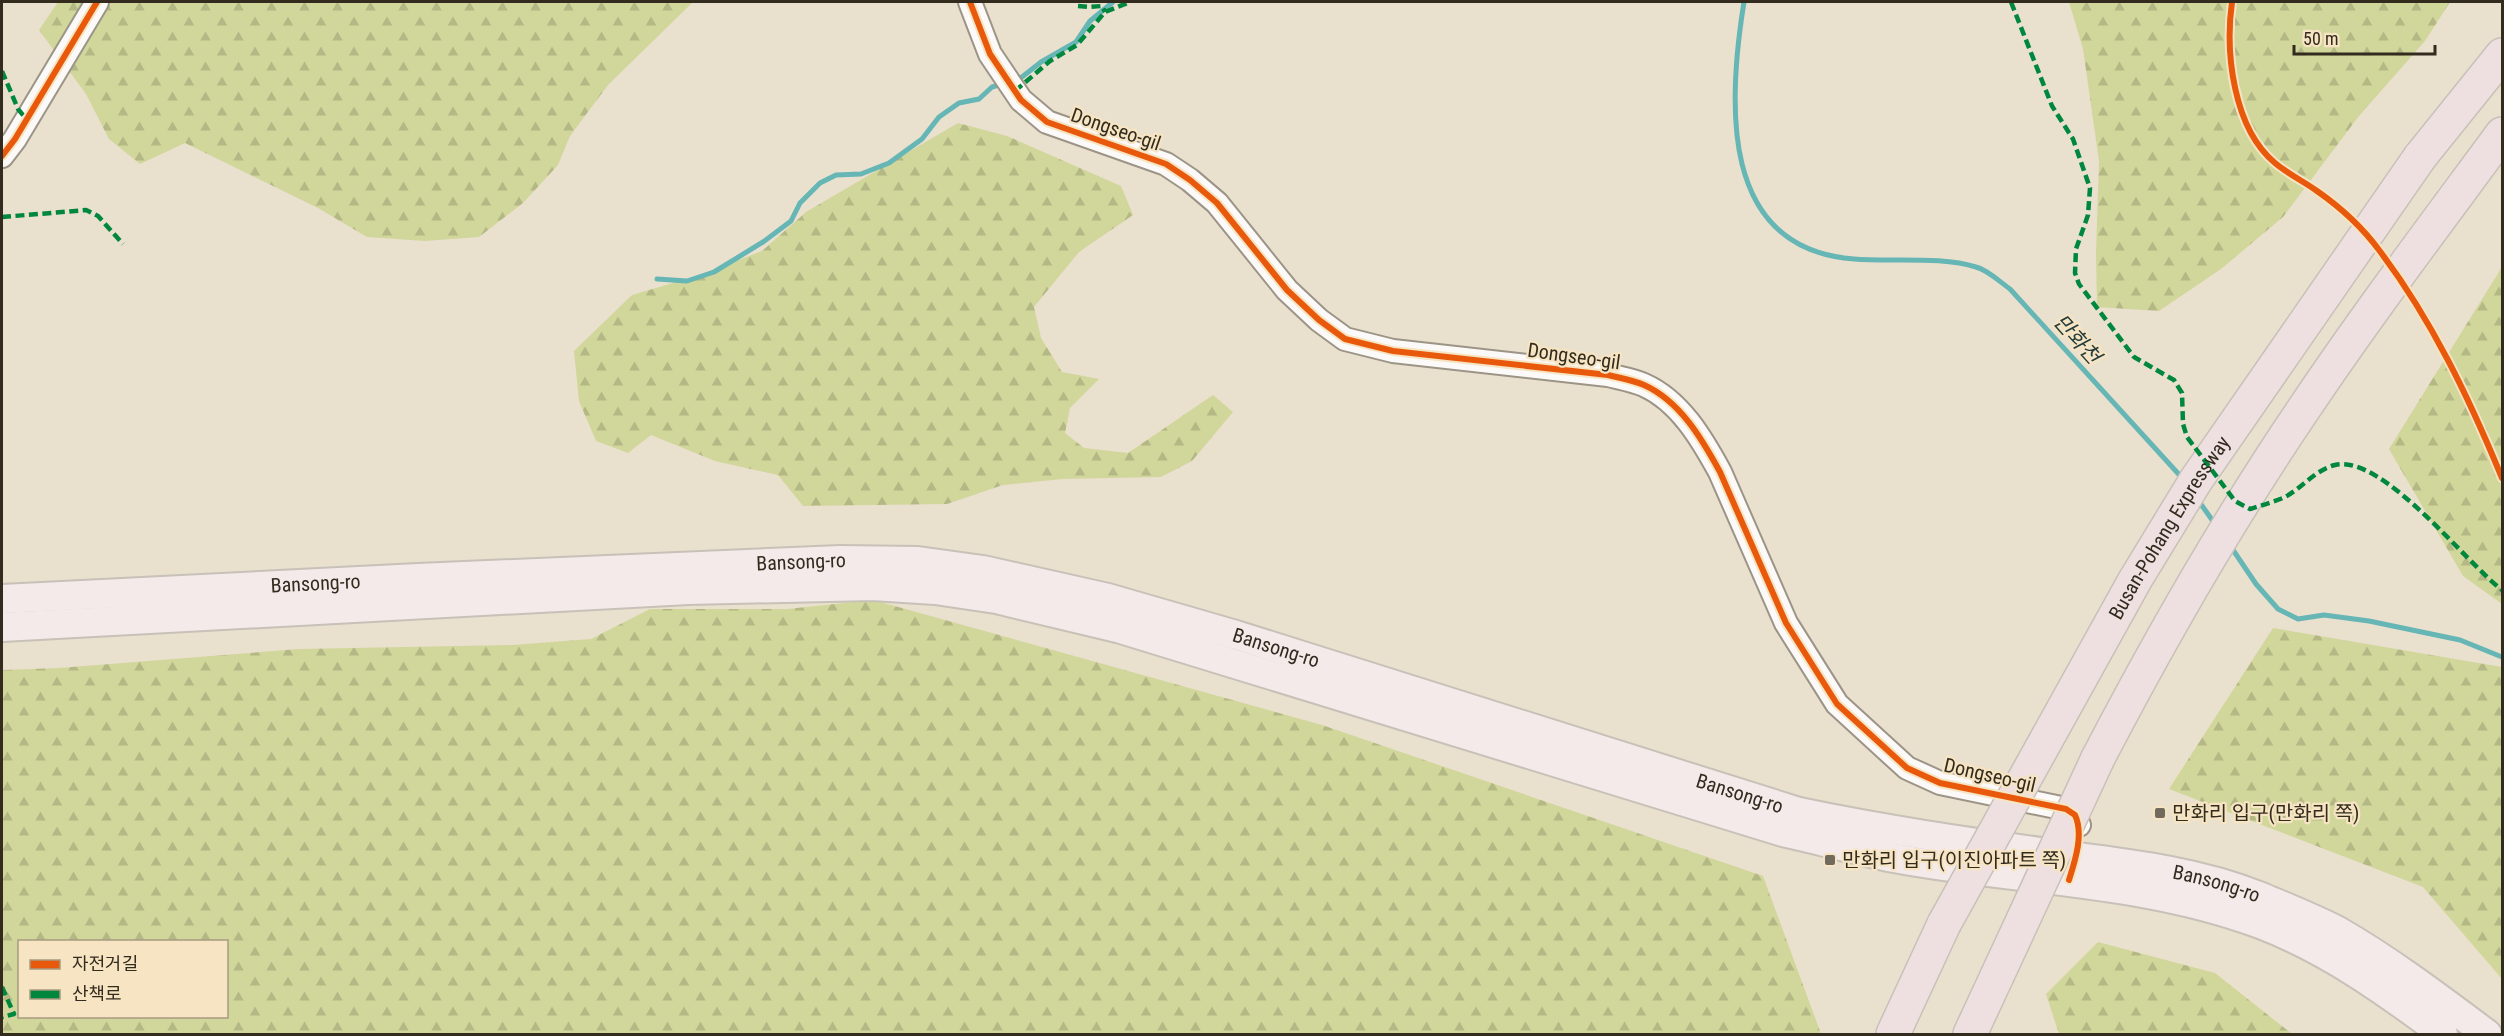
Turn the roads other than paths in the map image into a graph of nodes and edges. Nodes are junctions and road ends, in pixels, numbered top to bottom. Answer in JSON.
{"nodes":[{"id":1,"x":97,"y":2,"type":"edge"},
{"id":2,"x":970,"y":2,"type":"edge"},
{"id":3,"x":2502,"y":55,"type":"edge"},
{"id":4,"x":2502,"y":134,"type":"edge"},
{"id":5,"x":2,"y":156,"type":"edge"},
{"id":6,"x":2,"y":599,"type":"edge"},
{"id":7,"x":2,"y":627,"type":"edge"},
{"id":8,"x":2073,"y":869,"type":"junction"},
{"id":9,"x":1893,"y":1035,"type":"edge"},
{"id":10,"x":1970,"y":1035,"type":"edge"},
{"id":11,"x":2443,"y":1035,"type":"edge"},
{"id":12,"x":2487,"y":1035,"type":"edge"}],
"edges":[{"from":1,"to":5,"type":"street"},
{"from":2,"to":8,"type":"street","name":"Dongseo-gil"},
{"from":3,"to":9,"type":"highway","name":"Busan-Pohang Expressway","bridge":true},
{"from":4,"to":10,"type":"highway","bridge":true},
{"from":6,"to":8,"type":"main road","name":"Bansong-ro"},
{"from":7,"to":8,"type":"main road","name":"Bansong-ro"},
{"from":8,"to":11,"type":"main road","name":"Bansong-ro"},
{"from":8,"to":12,"type":"main road","name":"Bansong-ro"}]}
